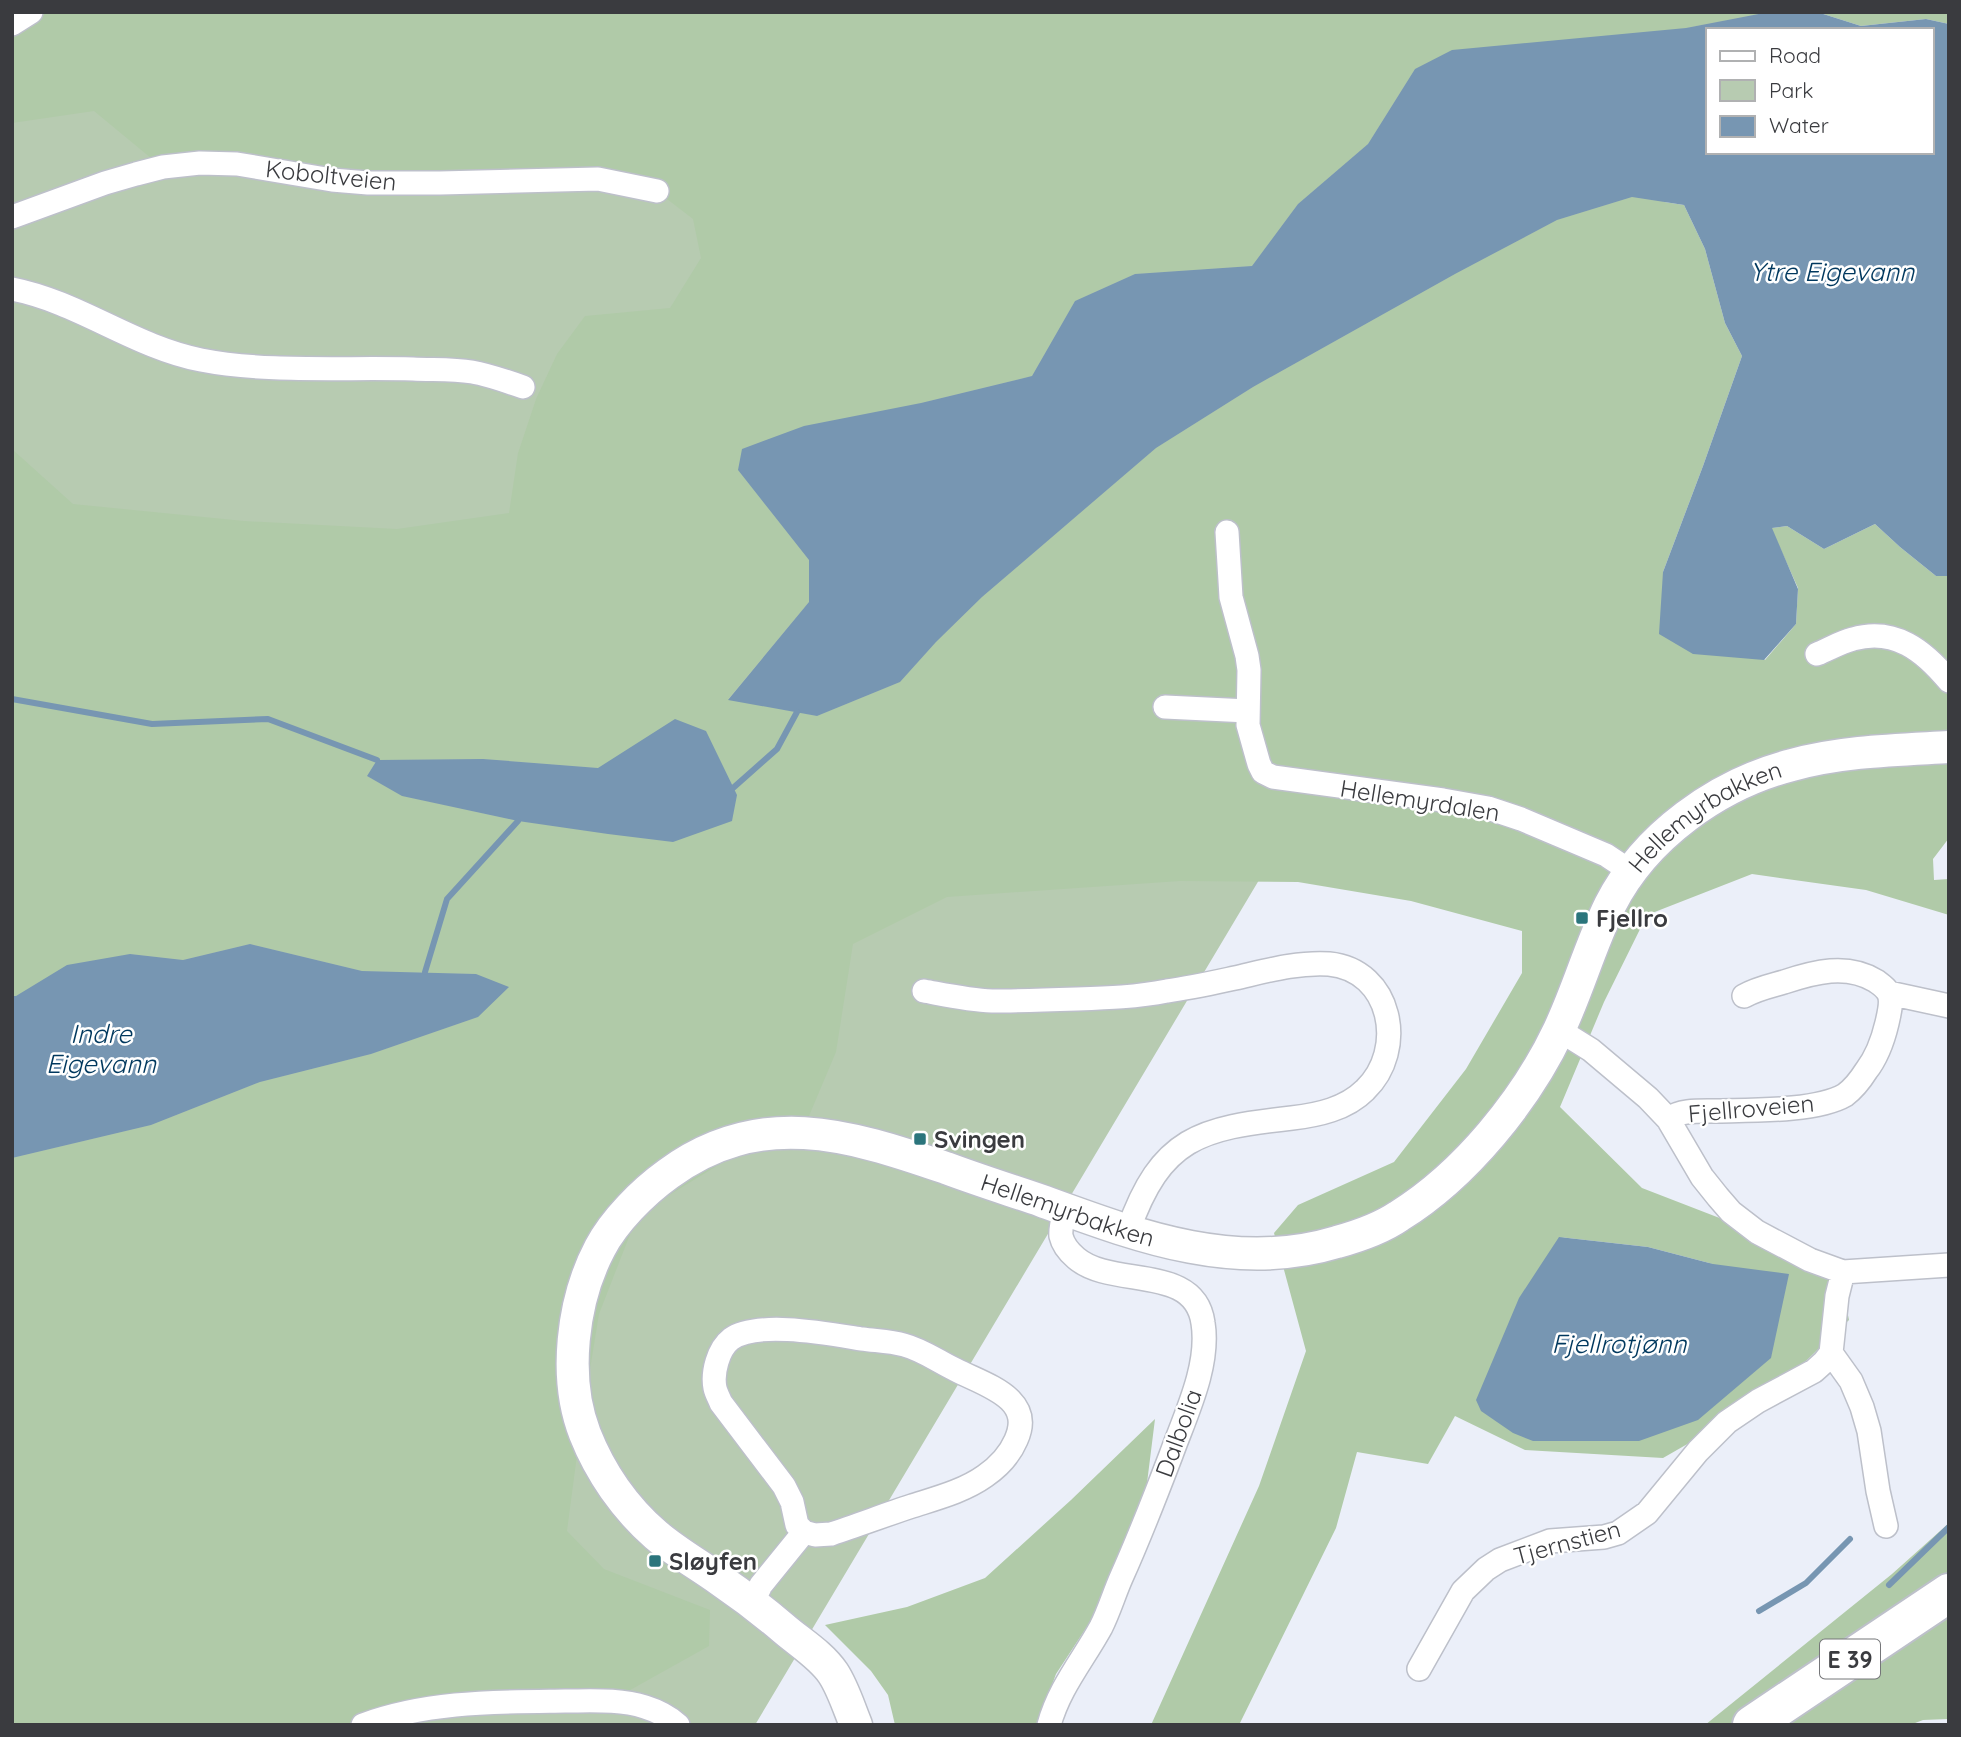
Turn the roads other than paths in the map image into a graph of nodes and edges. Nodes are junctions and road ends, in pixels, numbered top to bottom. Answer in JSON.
{"nodes":[{"id":1,"x":31,"y":12,"type":"edge"},
{"id":2,"x":12,"y":24,"type":"edge"},
{"id":3,"x":657,"y":191,"type":"dead end"},
{"id":4,"x":12,"y":217,"type":"edge"},
{"id":5,"x":12,"y":289,"type":"edge"},
{"id":6,"x":523,"y":387,"type":"dead end"},
{"id":7,"x":1227,"y":532,"type":"dead end"},
{"id":8,"x":1817,"y":654,"type":"dead end"},
{"id":9,"x":1949,"y":681,"type":"edge"},
{"id":10,"x":1165,"y":707,"type":"dead end"},
{"id":11,"x":1248,"y":711,"type":"junction"},
{"id":12,"x":1949,"y":747,"type":"edge"},
{"id":13,"x":1630,"y":871,"type":"junction"},
{"id":14,"x":924,"y":990,"type":"dead end"},
{"id":15,"x":1889,"y":993,"type":"junction"},
{"id":16,"x":1744,"y":996,"type":"dead end"},
{"id":17,"x":1949,"y":1006,"type":"edge"},
{"id":18,"x":1559,"y":1030,"type":"junction"},
{"id":19,"x":1668,"y":1119,"type":"junction"},
{"id":20,"x":1065,"y":1210,"type":"junction"},
{"id":21,"x":1128,"y":1231,"type":"junction"},
{"id":22,"x":1949,"y":1265,"type":"edge"},
{"id":23,"x":1843,"y":1272,"type":"junction"},
{"id":24,"x":1831,"y":1353,"type":"junction"},
{"id":25,"x":1886,"y":1526,"type":"dead end"},
{"id":26,"x":804,"y":1532,"type":"junction"},
{"id":27,"x":1949,"y":1593,"type":"edge"},
{"id":28,"x":752,"y":1603,"type":"junction"},
{"id":29,"x":1949,"y":1621,"type":"edge"},
{"id":30,"x":1419,"y":1669,"type":"dead end"},
{"id":31,"x":363,"y":1725,"type":"edge"},
{"id":32,"x":678,"y":1725,"type":"edge"},
{"id":33,"x":856,"y":1725,"type":"edge"},
{"id":34,"x":1049,"y":1725,"type":"edge"},
{"id":35,"x":1752,"y":1725,"type":"edge"},
{"id":36,"x":1799,"y":1725,"type":"edge"}],
"edges":[{"from":1,"to":2,"type":"street"},
{"from":3,"to":4,"type":"street","name":"Koboltveien"},
{"from":5,"to":6,"type":"street"},
{"from":7,"to":11,"type":"street","name":"Hellemyrdalen"},
{"from":8,"to":9,"type":"street"},
{"from":10,"to":11,"type":"street"},
{"from":11,"to":13,"type":"street","name":"Hellemyrdalen"},
{"from":12,"to":13,"type":"street","name":"Hellemyrbakken"},
{"from":13,"to":18,"type":"street","name":"Hellemyrbakken"},
{"from":14,"to":21,"type":"street"},
{"from":15,"to":16,"type":"street"},
{"from":15,"to":17,"type":"street"},
{"from":15,"to":19,"type":"street","name":"Fjellroveien"},
{"from":18,"to":19,"type":"street","name":"Fjellroveien"},
{"from":18,"to":21,"type":"street","name":"Hellemyrbakken"},
{"from":19,"to":23,"type":"street","name":"Fjellroveien"},
{"from":20,"to":21,"type":"street","name":"Hellemyrbakken"},
{"from":20,"to":28,"type":"street","name":"Hellemyrbakken"},
{"from":20,"to":34,"type":"street","name":"Dalbolia"},
{"from":22,"to":23,"type":"street","name":"Fjellroveien"},
{"from":23,"to":24,"type":"street"},
{"from":24,"to":25,"type":"street"},
{"from":24,"to":30,"type":"street","name":"Tjernstien"},
{"from":26,"to":26,"type":"street"},
{"from":26,"to":28,"type":"street"},
{"from":27,"to":35,"type":"highway","number":"E 39"},
{"from":28,"to":33,"type":"street","name":"Hellemyrbakken"},
{"from":29,"to":36,"type":"highway","number":"E 39"},
{"from":31,"to":32,"type":"street"}]}
